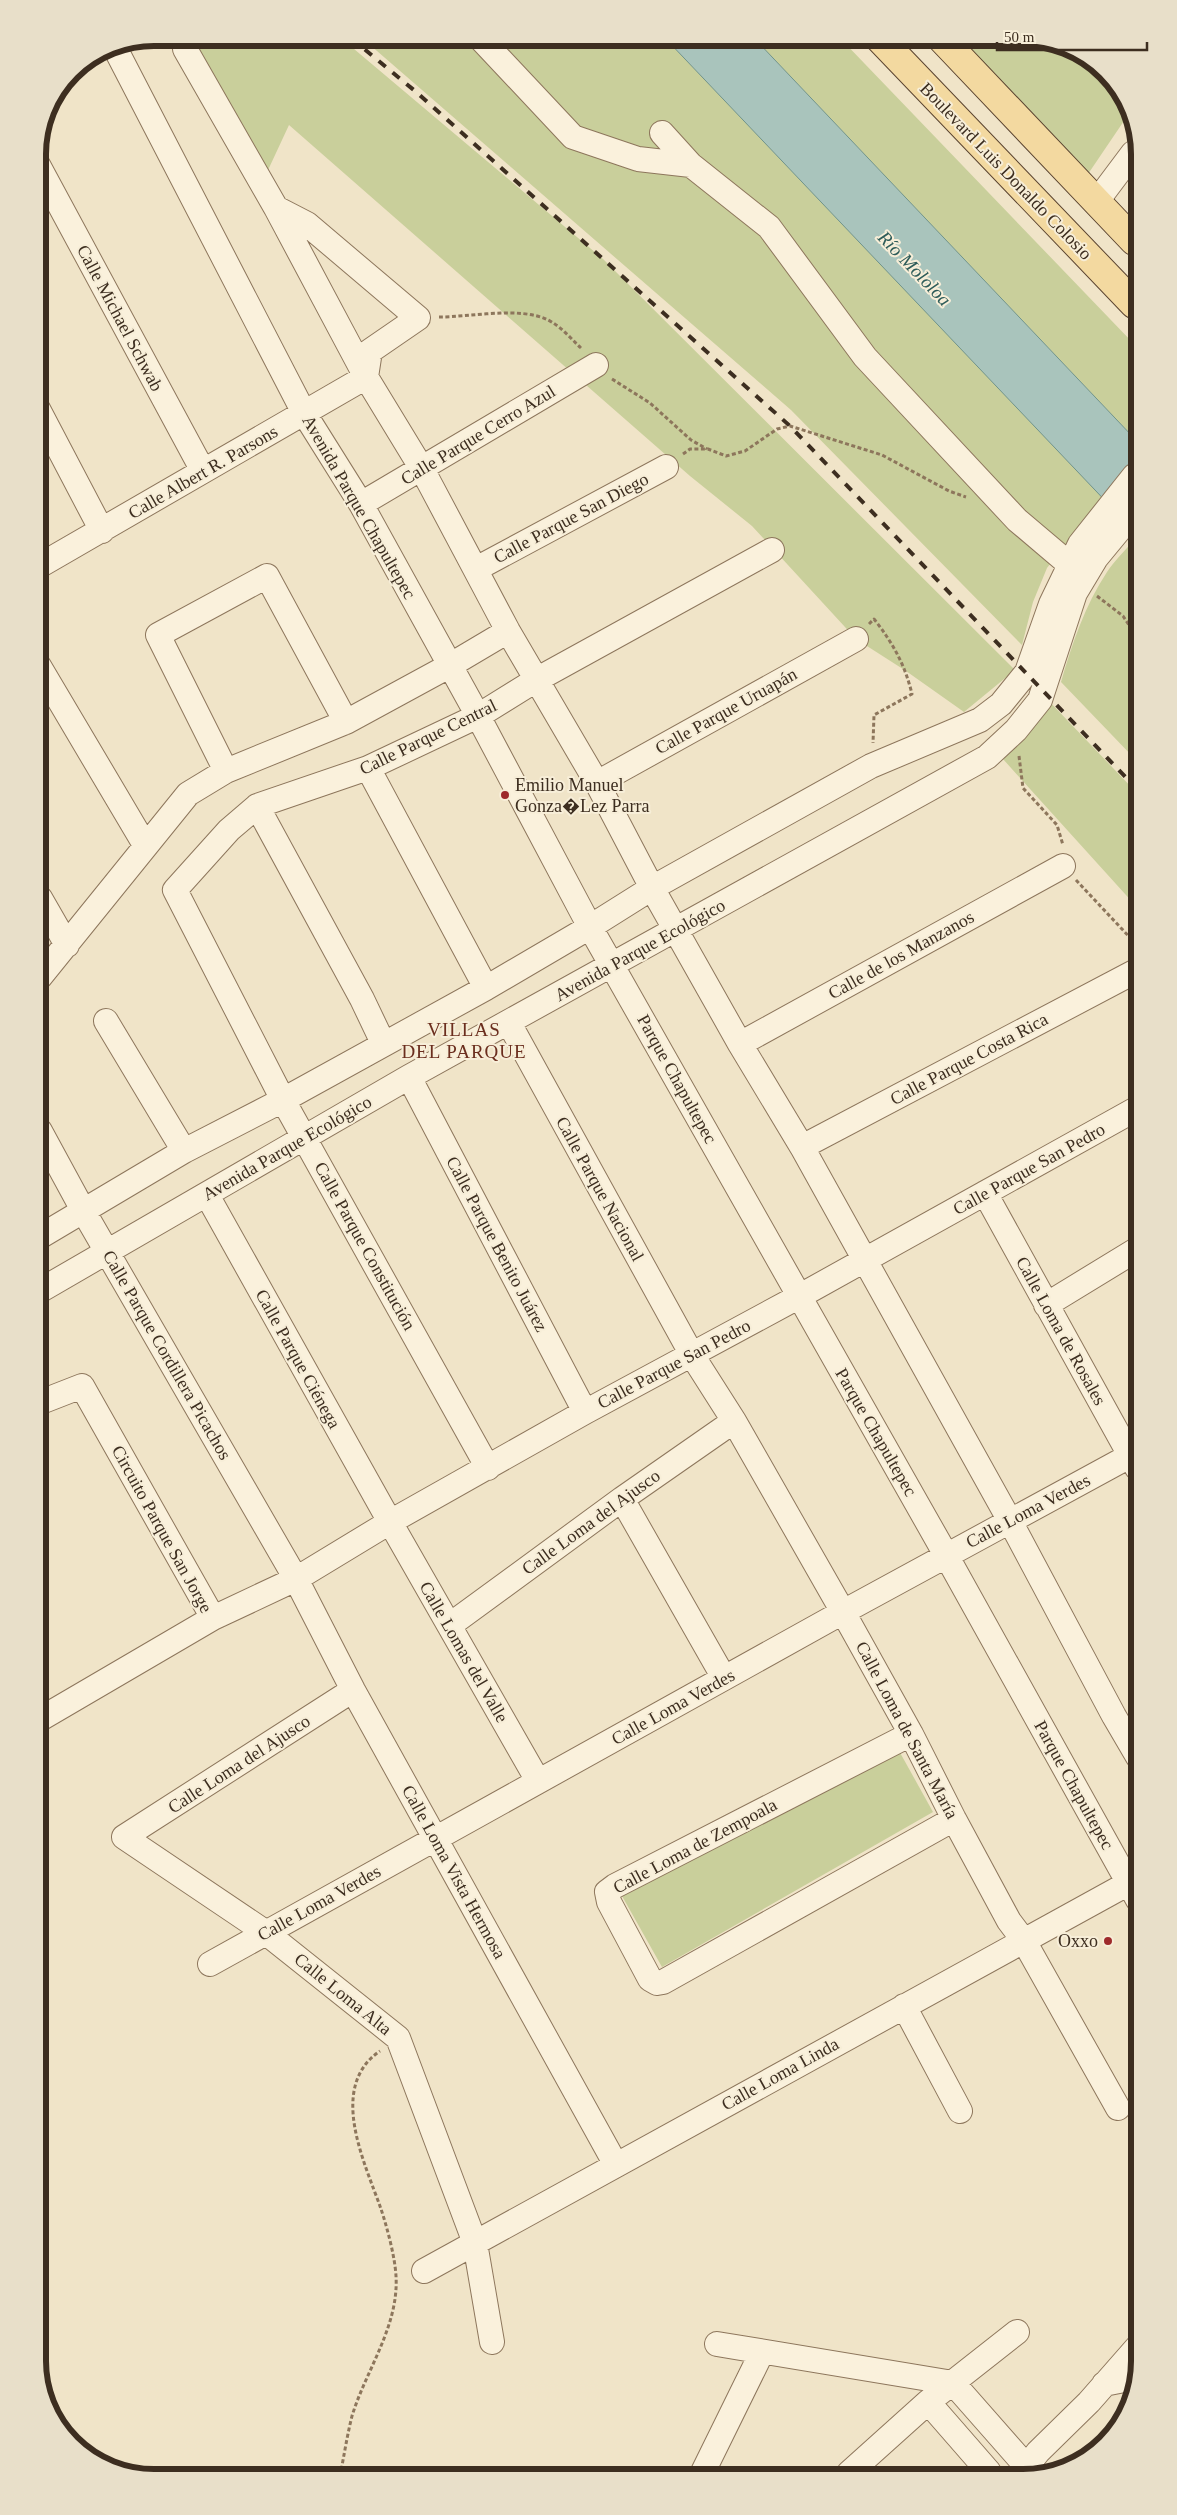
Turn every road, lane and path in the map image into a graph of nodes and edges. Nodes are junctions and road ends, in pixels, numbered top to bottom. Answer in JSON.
{"nodes":[{"id":1,"x":488,"y":46,"type":"edge"},
{"id":2,"x":887,"y":46,"type":"edge"},
{"id":3,"x":950,"y":46,"type":"edge"},
{"id":4,"x":185,"y":49,"type":"dead end"},
{"id":5,"x":118,"y":53,"type":"edge"},
{"id":6,"x":662,"y":133,"type":"dead end"},
{"id":7,"x":1131,"y":155,"type":"edge"},
{"id":8,"x":691,"y":164,"type":"junction"},
{"id":9,"x":46,"y":180,"type":"edge"},
{"id":10,"x":1097,"y":201,"type":"junction"},
{"id":11,"x":276,"y":208,"type":"junction"},
{"id":12,"x":1131,"y":238,"type":"edge"},
{"id":13,"x":1131,"y":301,"type":"edge"},
{"id":14,"x":596,"y":365,"type":"dead end"},
{"id":15,"x":366,"y":377,"type":"junction"},
{"id":16,"x":304,"y":414,"type":"junction"},
{"id":17,"x":46,"y":425,"type":"edge"},
{"id":18,"x":666,"y":467,"type":"joint"},
{"id":19,"x":422,"y":469,"type":"junction"},
{"id":20,"x":203,"y":470,"type":"junction"},
{"id":21,"x":1131,"y":481,"type":"edge"},
{"id":22,"x":976,"y":501,"type":"dead end"},
{"id":23,"x":361,"y":504,"type":"junction"},
{"id":24,"x":1131,"y":515,"type":"edge"},
{"id":25,"x":102,"y":531,"type":"junction"},
{"id":26,"x":772,"y":550,"type":"dead end"},
{"id":27,"x":46,"y":562,"type":"edge"},
{"id":28,"x":1082,"y":562,"type":"junction"},
{"id":29,"x":476,"y":570,"type":"junction"},
{"id":30,"x":1131,"y":628,"type":"edge"},
{"id":31,"x":508,"y":631,"type":"junction"},
{"id":32,"x":856,"y":639,"type":"joint"},
{"id":33,"x":449,"y":666,"type":"junction"},
{"id":34,"x":46,"y":678,"type":"edge"},
{"id":35,"x":536,"y":680,"type":"junction"},
{"id":36,"x":478,"y":716,"type":"junction"},
{"id":37,"x":980,"y":720,"type":"junction"},
{"id":38,"x":346,"y":722,"type":"junction"},
{"id":39,"x":999,"y":747,"type":"junction"},
{"id":40,"x":871,"y":766,"type":"junction"},
{"id":41,"x":368,"y":768,"type":"junction"},
{"id":42,"x":226,"y":771,"type":"junction"},
{"id":43,"x":597,"y":783,"type":"junction"},
{"id":44,"x":257,"y":806,"type":"junction"},
{"id":45,"x":145,"y":845,"type":"junction"},
{"id":46,"x":1063,"y":866,"type":"dead end"},
{"id":47,"x":652,"y":888,"type":"junction"},
{"id":48,"x":175,"y":890,"type":"joint"},
{"id":49,"x":46,"y":908,"type":"edge"},
{"id":50,"x":590,"y":927,"type":"junction"},
{"id":51,"x":675,"y":929,"type":"junction"},
{"id":52,"x":67,"y":945,"type":"junction"},
{"id":53,"x":612,"y":964,"type":"junction"},
{"id":54,"x":46,"y":970,"type":"edge"},
{"id":55,"x":1131,"y":974,"type":"edge"},
{"id":56,"x":486,"y":988,"type":"junction"},
{"id":57,"x":106,"y":1022,"type":"dead end"},
{"id":58,"x":509,"y":1023,"type":"junction"},
{"id":59,"x":383,"y":1044,"type":"junction"},
{"id":60,"x":740,"y":1044,"type":"junction"},
{"id":61,"x":409,"y":1077,"type":"junction"},
{"id":62,"x":283,"y":1100,"type":"junction"},
{"id":63,"x":1131,"y":1117,"type":"edge"},
{"id":64,"x":305,"y":1137,"type":"junction"},
{"id":65,"x":46,"y":1142,"type":"edge"},
{"id":66,"x":802,"y":1147,"type":"junction"},
{"id":67,"x":184,"y":1151,"type":"junction"},
{"id":68,"x":985,"y":1193,"type":"junction"},
{"id":69,"x":207,"y":1195,"type":"junction"},
{"id":70,"x":84,"y":1212,"type":"junction"},
{"id":71,"x":46,"y":1233,"type":"edge"},
{"id":72,"x":108,"y":1252,"type":"junction"},
{"id":73,"x":1131,"y":1253,"type":"edge"},
{"id":74,"x":864,"y":1259,"type":"junction"},
{"id":75,"x":46,"y":1287,"type":"edge"},
{"id":76,"x":800,"y":1296,"type":"junction"},
{"id":77,"x":1046,"y":1305,"type":"junction"},
{"id":78,"x":692,"y":1355,"type":"junction"},
{"id":79,"x":46,"y":1400,"type":"edge"},
{"id":80,"x":585,"y":1412,"type":"junction"},
{"id":81,"x":734,"y":1422,"type":"junction"},
{"id":82,"x":1131,"y":1451,"type":"edge"},
{"id":83,"x":1131,"y":1460,"type":"edge"},
{"id":84,"x":488,"y":1468,"type":"junction"},
{"id":85,"x":622,"y":1499,"type":"junction"},
{"id":86,"x":1010,"y":1521,"type":"junction"},
{"id":87,"x":390,"y":1522,"type":"junction"},
{"id":88,"x":946,"y":1555,"type":"junction"},
{"id":89,"x":296,"y":1579,"type":"junction"},
{"id":90,"x":843,"y":1612,"type":"junction"},
{"id":91,"x":213,"y":1618,"type":"junction"},
{"id":92,"x":450,"y":1625,"type":"junction"},
{"id":93,"x":724,"y":1678,"type":"junction"},
{"id":94,"x":353,"y":1690,"type":"junction"},
{"id":95,"x":46,"y":1716,"type":"edge"},
{"id":96,"x":911,"y":1734,"type":"junction"},
{"id":97,"x":1131,"y":1745,"type":"edge"},
{"id":98,"x":538,"y":1781,"type":"junction"},
{"id":99,"x":954,"y":1819,"type":"junction"},
{"id":100,"x":124,"y":1838,"type":"joint"},
{"id":101,"x":435,"y":1838,"type":"junction"},
{"id":102,"x":1131,"y":1880,"type":"edge"},
{"id":103,"x":1131,"y":1889,"type":"edge"},
{"id":104,"x":265,"y":1932,"type":"junction"},
{"id":105,"x":1024,"y":1941,"type":"junction"},
{"id":106,"x":210,"y":1964,"type":"dead end"},
{"id":107,"x":904,"y":2006,"type":"junction"},
{"id":108,"x":398,"y":2038,"type":"junction"},
{"id":109,"x":1118,"y":2108,"type":"dead end"},
{"id":110,"x":960,"y":2111,"type":"dead end"},
{"id":111,"x":616,"y":2165,"type":"junction"},
{"id":112,"x":475,"y":2243,"type":"junction"},
{"id":113,"x":424,"y":2271,"type":"dead end"},
{"id":114,"x":1017,"y":2332,"type":"dead end"},
{"id":115,"x":492,"y":2342,"type":"dead end"},
{"id":116,"x":717,"y":2344,"type":"dead end"},
{"id":117,"x":762,"y":2352,"type":"junction"},
{"id":118,"x":1131,"y":2355,"type":"edge"},
{"id":119,"x":1129,"y":2379,"type":"edge"},
{"id":120,"x":953,"y":2383,"type":"junction"},
{"id":121,"x":1104,"y":2384,"type":"junction"},
{"id":122,"x":928,"y":2402,"type":"junction"},
{"id":123,"x":1027,"y":2460,"type":"edge"},
{"id":124,"x":341,"y":2469,"type":"edge"},
{"id":125,"x":706,"y":2469,"type":"edge"},
{"id":126,"x":853,"y":2469,"type":"edge"},
{"id":127,"x":987,"y":2469,"type":"edge"},
{"id":128,"x":999,"y":2469,"type":"edge"}],
"edges":[{"from":1,"to":8,"type":"street"},
{"from":2,"to":13,"type":"main road","name":"Boulevard Luis Donaldo Colosio"},
{"from":3,"to":10,"type":"main road"},
{"from":4,"to":11,"type":"street"},
{"from":5,"to":16,"type":"street","name":"Avenida Parque Chapultepec"},
{"from":6,"to":8,"type":"street"},
{"from":7,"to":10,"type":"street"},
{"from":8,"to":28,"type":"street"},
{"from":9,"to":20,"type":"street","name":"Calle Michael Schwab"},
{"from":10,"to":12,"type":"main road"},
{"from":11,"to":15,"type":"street"},
{"from":11,"to":15,"type":"street"},
{"from":14,"to":19,"type":"street","name":"Calle Parque Cerro Azul"},
{"from":15,"to":16,"type":"street","name":"Calle Albert R. Parsons"},
{"from":15,"to":19,"type":"street"},
{"from":16,"to":20,"type":"street","name":"Calle Albert R. Parsons"},
{"from":16,"to":23,"type":"street","name":"Avenida Parque Chapultepec"},
{"from":17,"to":25,"type":"street"},
{"from":18,"to":22,"type":"path"},
{"from":18,"to":29,"type":"street","name":"Calle Parque San Diego"},
{"from":19,"to":23,"type":"street","name":"Calle Parque Cerro Azul"},
{"from":19,"to":29,"type":"street"},
{"from":20,"to":25,"type":"street","name":"Calle Albert R. Parsons"},
{"from":21,"to":28,"type":"street","name":"Avenida Parque Ecológico"},
{"from":23,"to":33,"type":"street","name":"Avenida Parque Chapultepec"},
{"from":24,"to":28,"type":"street","name":"Avenida Parque Ecológico"},
{"from":25,"to":27,"type":"street","name":"Calle Albert R. Parsons"},
{"from":26,"to":35,"type":"street","name":"Calle Parque Central"},
{"from":28,"to":30,"type":"path"},
{"from":28,"to":37,"type":"street","name":"Avenida Parque Ecológico"},
{"from":28,"to":39,"type":"street","name":"Avenida Parque Ecológico"},
{"from":29,"to":31,"type":"street"},
{"from":31,"to":33,"type":"street"},
{"from":31,"to":35,"type":"street"},
{"from":32,"to":40,"type":"path"},
{"from":32,"to":43,"type":"street","name":"Calle Parque Uruapán"},
{"from":33,"to":36,"type":"street","name":"Avenida Parque Chapultepec"},
{"from":33,"to":38,"type":"street"},
{"from":34,"to":45,"type":"street"},
{"from":35,"to":36,"type":"street","name":"Calle Parque Central"},
{"from":35,"to":43,"type":"street"},
{"from":36,"to":41,"type":"street","name":"Calle Parque Central"},
{"from":36,"to":50,"type":"street","name":"Avenida Parque Chapultepec"},
{"from":37,"to":39,"type":"street"},
{"from":37,"to":40,"type":"street","name":"Avenida Parque Ecológico"},
{"from":38,"to":42,"type":"street"},
{"from":38,"to":42,"type":"street"},
{"from":39,"to":51,"type":"street","name":"Avenida Parque Ecológico"},
{"from":40,"to":47,"type":"street","name":"Avenida Parque Ecológico"},
{"from":41,"to":44,"type":"street","name":"Calle Parque Central"},
{"from":41,"to":56,"type":"street"},
{"from":42,"to":45,"type":"street"},
{"from":43,"to":47,"type":"street"},
{"from":44,"to":48,"type":"street","name":"Calle Parque Central"},
{"from":44,"to":59,"type":"street"},
{"from":45,"to":52,"type":"street"},
{"from":46,"to":60,"type":"street","name":"Calle de los Manzanos"},
{"from":47,"to":50,"type":"street","name":"Avenida Parque Ecológico"},
{"from":47,"to":51,"type":"street"},
{"from":48,"to":62,"type":"street","name":"Calle Parque Constitución"},
{"from":49,"to":52,"type":"street"},
{"from":50,"to":53,"type":"street","name":"Avenida Parque Chapultepec"},
{"from":50,"to":56,"type":"street","name":"Avenida Parque Ecológico"},
{"from":51,"to":53,"type":"street","name":"Avenida Parque Ecológico"},
{"from":51,"to":60,"type":"street"},
{"from":52,"to":54,"type":"street"},
{"from":53,"to":58,"type":"street","name":"Avenida Parque Ecológico"},
{"from":53,"to":76,"type":"street","name":"Parque Chapultepec"},
{"from":55,"to":66,"type":"street","name":"Calle Parque Costa Rica"},
{"from":56,"to":59,"type":"street","name":"Avenida Parque Ecológico"},
{"from":57,"to":67,"type":"street"},
{"from":58,"to":61,"type":"street","name":"Avenida Parque Ecológico"},
{"from":58,"to":78,"type":"street","name":"Calle Parque Nacional"},
{"from":59,"to":62,"type":"street","name":"Avenida Parque Ecológico"},
{"from":60,"to":66,"type":"street"},
{"from":61,"to":64,"type":"street","name":"Avenida Parque Ecológico"},
{"from":61,"to":80,"type":"street","name":"Calle Parque Benito Juárez"},
{"from":62,"to":64,"type":"street","name":"Calle Parque Constitución"},
{"from":62,"to":67,"type":"street","name":"Avenida Parque Ecológico"},
{"from":63,"to":68,"type":"street","name":"Calle Parque San Pedro"},
{"from":64,"to":69,"type":"street","name":"Avenida Parque Ecológico"},
{"from":64,"to":84,"type":"street","name":"Calle Parque Constitución"},
{"from":65,"to":70,"type":"street","name":"Calle Parque Cordillera Picachos"},
{"from":66,"to":74,"type":"street"},
{"from":67,"to":70,"type":"street","name":"Avenida Parque Ecológico"},
{"from":68,"to":74,"type":"street","name":"Calle Parque San Pedro"},
{"from":68,"to":77,"type":"street","name":"Calle Loma de Rosales"},
{"from":69,"to":72,"type":"street","name":"Avenida Parque Ecológico"},
{"from":69,"to":87,"type":"street","name":"Calle Parque Ciénega"},
{"from":70,"to":71,"type":"street","name":"Avenida Parque Ecológico"},
{"from":70,"to":72,"type":"street","name":"Calle Parque Cordillera Picachos"},
{"from":72,"to":75,"type":"street","name":"Avenida Parque Ecológico"},
{"from":72,"to":89,"type":"street","name":"Calle Parque Cordillera Picachos"},
{"from":73,"to":77,"type":"street"},
{"from":74,"to":76,"type":"street","name":"Calle Parque San Pedro"},
{"from":74,"to":86,"type":"street"},
{"from":76,"to":78,"type":"street","name":"Calle Parque San Pedro"},
{"from":76,"to":88,"type":"street","name":"Parque Chapultepec"},
{"from":77,"to":82,"type":"street","name":"Calle Loma de Rosales"},
{"from":78,"to":80,"type":"street","name":"Calle Parque San Pedro"},
{"from":78,"to":81,"type":"street","name":"Calle Loma de Santa María"},
{"from":79,"to":91,"type":"street","name":"Circuito Parque San Jorge"},
{"from":80,"to":84,"type":"street","name":"Calle Parque San Pedro"},
{"from":81,"to":85,"type":"street","name":"Calle Loma del Ajusco"},
{"from":81,"to":90,"type":"street","name":"Calle Loma de Santa María"},
{"from":83,"to":86,"type":"street","name":"Calle Loma Verdes"},
{"from":84,"to":87,"type":"street","name":"Calle Parque San Pedro"},
{"from":85,"to":92,"type":"street","name":"Calle Loma del Ajusco"},
{"from":85,"to":93,"type":"street"},
{"from":86,"to":88,"type":"street","name":"Calle Loma Verdes"},
{"from":86,"to":97,"type":"street"},
{"from":87,"to":89,"type":"street","name":"Calle Parque San Pedro"},
{"from":87,"to":92,"type":"street","name":"Calle Lomas del Valle"},
{"from":88,"to":90,"type":"street","name":"Calle Loma Verdes"},
{"from":88,"to":102,"type":"street","name":"Parque Chapultepec"},
{"from":89,"to":91,"type":"street","name":"Calle Parque San Pedro"},
{"from":89,"to":94,"type":"street","name":"Calle Loma Vista Hermosa"},
{"from":90,"to":93,"type":"street","name":"Calle Loma Verdes"},
{"from":90,"to":96,"type":"street","name":"Calle Loma de Santa María"},
{"from":91,"to":95,"type":"street","name":"Circuito Parque San Jorge"},
{"from":92,"to":98,"type":"street","name":"Calle Lomas del Valle"},
{"from":93,"to":98,"type":"street","name":"Calle Loma Verdes"},
{"from":94,"to":100,"type":"street","name":"Calle Loma del Ajusco"},
{"from":94,"to":101,"type":"street","name":"Calle Loma Vista Hermosa"},
{"from":96,"to":99,"type":"street","name":"Calle Loma de Santa María"},
{"from":96,"to":99,"type":"street","name":"Calle Loma de Zempoala"},
{"from":98,"to":101,"type":"street","name":"Calle Loma Verdes"},
{"from":99,"to":105,"type":"street","name":"Calle Loma de Santa María"},
{"from":100,"to":104,"type":"street","name":"Calle Loma Alta"},
{"from":101,"to":104,"type":"street","name":"Calle Loma Verdes"},
{"from":101,"to":111,"type":"street","name":"Calle Loma Vista Hermosa"},
{"from":103,"to":105,"type":"street","name":"Calle Loma Linda"},
{"from":104,"to":106,"type":"street","name":"Calle Loma Verdes"},
{"from":104,"to":108,"type":"street","name":"Calle Loma Alta"},
{"from":105,"to":107,"type":"street","name":"Calle Loma Linda"},
{"from":105,"to":109,"type":"street","name":"Calle Loma de Santa María"},
{"from":107,"to":110,"type":"street"},
{"from":107,"to":111,"type":"street","name":"Calle Loma Linda"},
{"from":108,"to":112,"type":"street","name":"Calle Loma Alta"},
{"from":108,"to":124,"type":"path"},
{"from":111,"to":112,"type":"street","name":"Calle Loma Linda"},
{"from":112,"to":113,"type":"street","name":"Calle Loma Linda"},
{"from":112,"to":115,"type":"street","name":"Calle Loma Alta"},
{"from":114,"to":120,"type":"street"},
{"from":116,"to":117,"type":"street"},
{"from":117,"to":120,"type":"street"},
{"from":117,"to":125,"type":"street"},
{"from":118,"to":121,"type":"street"},
{"from":119,"to":121,"type":"street"},
{"from":120,"to":122,"type":"street"},
{"from":120,"to":123,"type":"street"},
{"from":121,"to":123,"type":"street"},
{"from":122,"to":126,"type":"street"},
{"from":122,"to":127,"type":"street"},
{"from":123,"to":128,"type":"street"}]}
